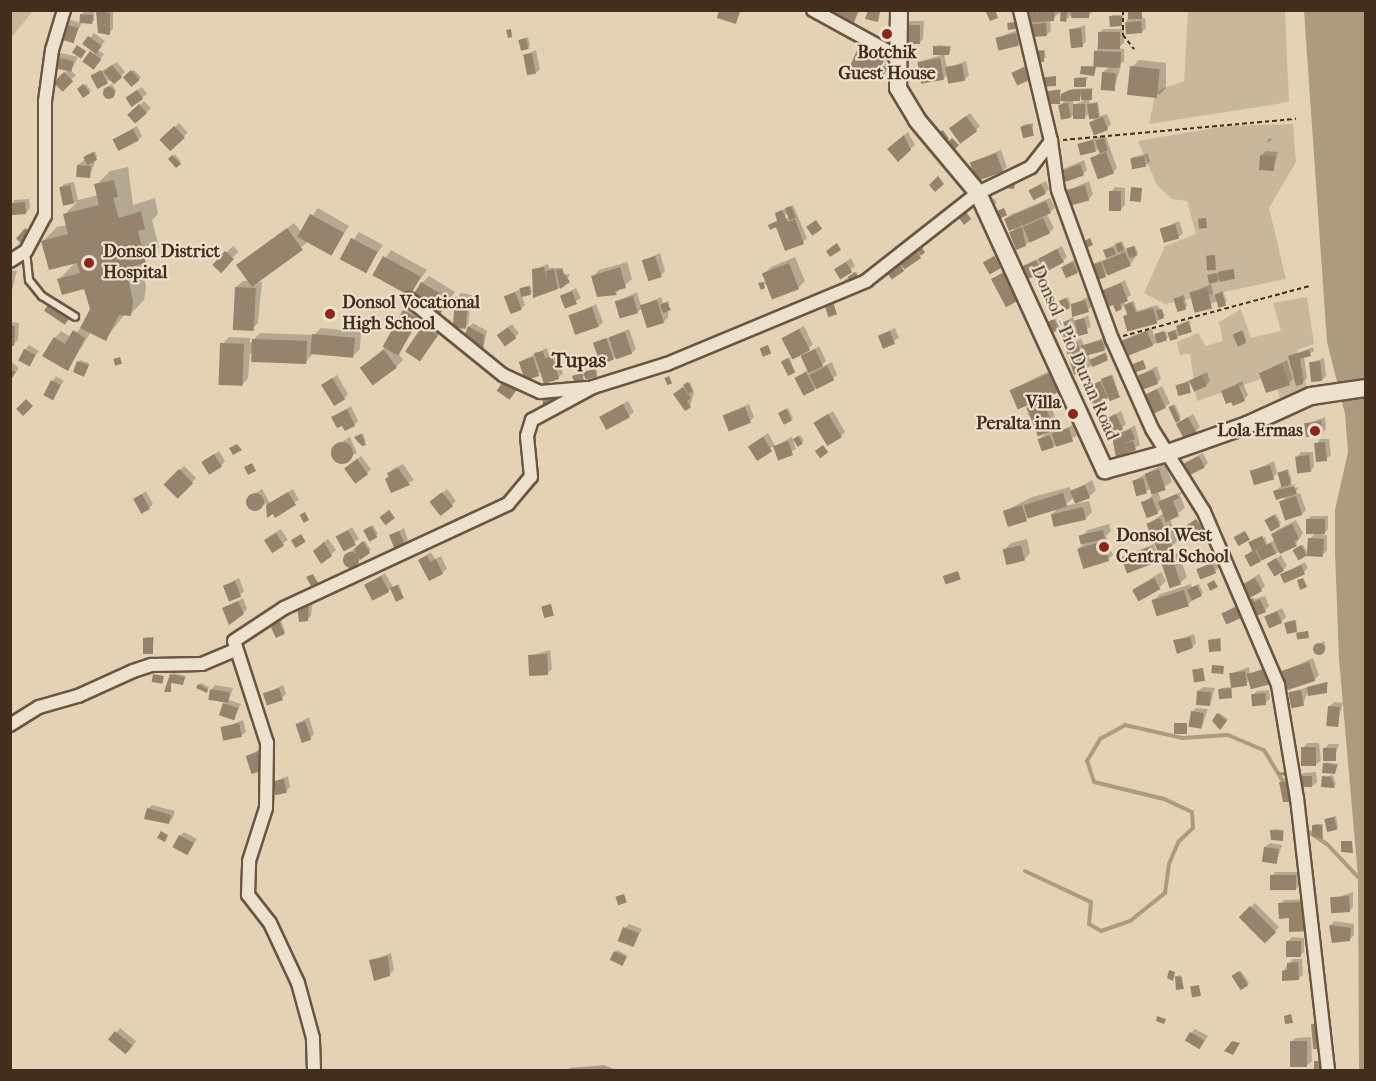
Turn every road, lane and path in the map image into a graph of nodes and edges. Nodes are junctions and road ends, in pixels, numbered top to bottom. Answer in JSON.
{"nodes":[{"id":1,"x":64,"y":10,"type":"edge"},
{"id":2,"x":813,"y":10,"type":"edge"},
{"id":3,"x":899,"y":10,"type":"edge"},
{"id":4,"x":1020,"y":10,"type":"edge"},
{"id":5,"x":1123,"y":10,"type":"edge"},
{"id":6,"x":1134,"y":49,"type":"dead end"},
{"id":7,"x":898,"y":62,"type":"junction"},
{"id":8,"x":1296,"y":119,"type":"dead end"},
{"id":9,"x":1051,"y":141,"type":"junction"},
{"id":10,"x":978,"y":193,"type":"junction"},
{"id":11,"x":26,"y":251,"type":"junction"},
{"id":12,"x":10,"y":261,"type":"edge"},
{"id":13,"x":1309,"y":286,"type":"dead end"},
{"id":14,"x":409,"y":299,"type":"dead end"},
{"id":15,"x":75,"y":316,"type":"dead end"},
{"id":16,"x":1112,"y":339,"type":"junction"},
{"id":17,"x":592,"y":387,"type":"junction"},
{"id":18,"x":1365,"y":387,"type":"edge"},
{"id":19,"x":1168,"y":453,"type":"junction"},
{"id":20,"x":235,"y":650,"type":"junction"},
{"id":21,"x":10,"y":725,"type":"edge"},
{"id":22,"x":314,"y":1071,"type":"edge"},
{"id":23,"x":1328,"y":1071,"type":"edge"}],
"edges":[{"from":1,"to":11,"type":"street"},
{"from":2,"to":7,"type":"street"},
{"from":3,"to":7,"type":"main road","name":"Donsol - Pio Duran Road"},
{"from":4,"to":9,"type":"street"},
{"from":5,"to":6,"type":"path"},
{"from":7,"to":10,"type":"main road","name":"Donsol - Pio Duran Road"},
{"from":8,"to":9,"type":"path"},
{"from":9,"to":10,"type":"street"},
{"from":9,"to":16,"type":"street"},
{"from":10,"to":17,"type":"street"},
{"from":10,"to":19,"type":"main road","name":"Donsol - Pio Duran Road"},
{"from":11,"to":12,"type":"street"},
{"from":11,"to":15,"type":"lane"},
{"from":13,"to":16,"type":"path"},
{"from":14,"to":17,"type":"street"},
{"from":16,"to":19,"type":"street"},
{"from":17,"to":20,"type":"street"},
{"from":18,"to":19,"type":"main road","name":"Donsol - Pio Duran Road"},
{"from":19,"to":23,"type":"street"},
{"from":20,"to":21,"type":"street"},
{"from":20,"to":22,"type":"street"}]}
